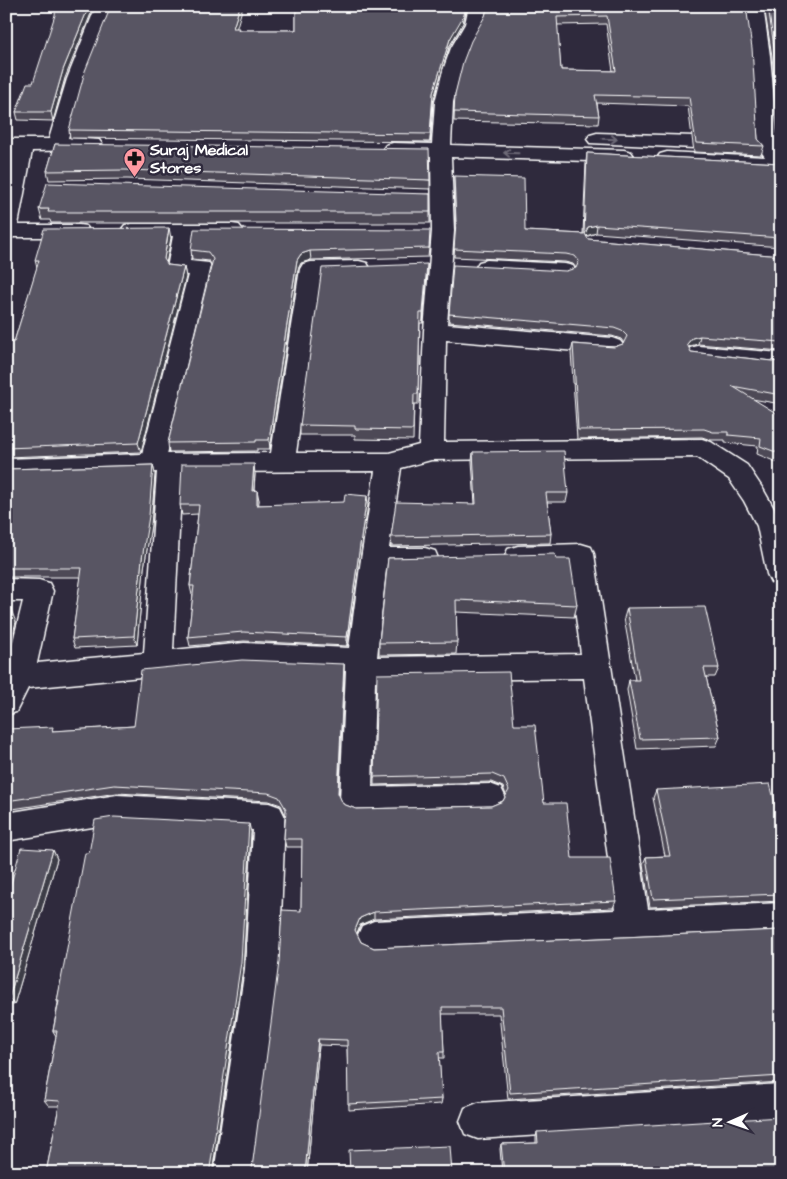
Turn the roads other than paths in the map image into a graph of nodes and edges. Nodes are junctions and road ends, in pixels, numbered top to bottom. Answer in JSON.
{"nodes":[{"id":1,"x":105,"y":6,"type":"edge"},
{"id":2,"x":478,"y":6,"type":"edge"},
{"id":3,"x":754,"y":6,"type":"edge"},
{"id":4,"x":772,"y":97,"type":"edge"},
{"id":5,"x":6,"y":129,"type":"edge"},
{"id":6,"x":59,"y":137,"type":"junction"},
{"id":7,"x":104,"y":137,"type":"edge"},
{"id":8,"x":379,"y":141,"type":"edge"},
{"id":9,"x":442,"y":143,"type":"junction"},
{"id":10,"x":15,"y":145,"type":"edge"},
{"id":11,"x":777,"y":156,"type":"edge"},
{"id":12,"x":185,"y":230,"type":"junction"},
{"id":13,"x":253,"y":231,"type":"edge"},
{"id":14,"x":7,"y":232,"type":"edge"},
{"id":15,"x":447,"y":266,"type":"junction"},
{"id":16,"x":381,"y":267,"type":"edge"},
{"id":17,"x":565,"y":271,"type":"edge"},
{"id":18,"x":435,"y":331,"type":"junction"},
{"id":19,"x":612,"y":346,"type":"edge"},
{"id":20,"x":698,"y":354,"type":"edge"},
{"id":21,"x":781,"y":361,"type":"edge"},
{"id":22,"x":431,"y":451,"type":"junction"},
{"id":23,"x":282,"y":461,"type":"junction"},
{"id":24,"x":389,"y":462,"type":"junction"},
{"id":25,"x":161,"y":463,"type":"junction"},
{"id":26,"x":6,"y":468,"type":"edge"},
{"id":27,"x":492,"y":556,"type":"edge"},
{"id":28,"x":453,"y":557,"type":"edge"},
{"id":29,"x":374,"y":559,"type":"junction"},
{"id":30,"x":781,"y":574,"type":"edge"},
{"id":31,"x":6,"y":590,"type":"edge"},
{"id":32,"x":158,"y":664,"type":"junction"},
{"id":33,"x":362,"y":664,"type":"junction"},
{"id":34,"x":597,"y":666,"type":"junction"},
{"id":35,"x":19,"y":677,"type":"junction"},
{"id":36,"x":6,"y":703,"type":"edge"},
{"id":37,"x":490,"y":798,"type":"dead end"},
{"id":38,"x":6,"y":827,"type":"edge"},
{"id":39,"x":781,"y":919,"type":"edge"},
{"id":40,"x":634,"y":926,"type":"junction"},
{"id":41,"x":374,"y":937,"type":"dead end"},
{"id":42,"x":781,"y":1102,"type":"edge"},
{"id":43,"x":478,"y":1121,"type":"dead end"},
{"id":44,"x":233,"y":1173,"type":"edge"}],
"edges":[{"from":1,"to":6,"type":"street"},
{"from":2,"to":9,"type":"street"},
{"from":3,"to":4,"type":"street"},
{"from":4,"to":11,"type":"street"},
{"from":5,"to":6,"type":"street"},
{"from":6,"to":7,"type":"street"},
{"from":6,"to":10,"type":"street"},
{"from":8,"to":9,"type":"street"},
{"from":9,"to":11,"type":"street"},
{"from":9,"to":15,"type":"street"},
{"from":10,"to":14,"type":"street"},
{"from":12,"to":13,"type":"street"},
{"from":12,"to":14,"type":"street"},
{"from":12,"to":25,"type":"street"},
{"from":15,"to":17,"type":"street"},
{"from":15,"to":18,"type":"street"},
{"from":16,"to":23,"type":"street"},
{"from":18,"to":19,"type":"street"},
{"from":18,"to":22,"type":"street"},
{"from":20,"to":21,"type":"street"},
{"from":22,"to":24,"type":"street"},
{"from":22,"to":30,"type":"street"},
{"from":23,"to":24,"type":"street"},
{"from":23,"to":25,"type":"street"},
{"from":24,"to":29,"type":"street"},
{"from":25,"to":26,"type":"street"},
{"from":25,"to":32,"type":"street"},
{"from":27,"to":34,"type":"street"},
{"from":28,"to":29,"type":"street"},
{"from":29,"to":33,"type":"street"},
{"from":31,"to":35,"type":"street"},
{"from":32,"to":33,"type":"street"},
{"from":32,"to":35,"type":"street"},
{"from":33,"to":34,"type":"street"},
{"from":33,"to":37,"type":"street"},
{"from":34,"to":40,"type":"street"},
{"from":35,"to":36,"type":"street"},
{"from":38,"to":44,"type":"street"},
{"from":39,"to":40,"type":"street"},
{"from":40,"to":41,"type":"street"},
{"from":42,"to":43,"type":"street"}]}
